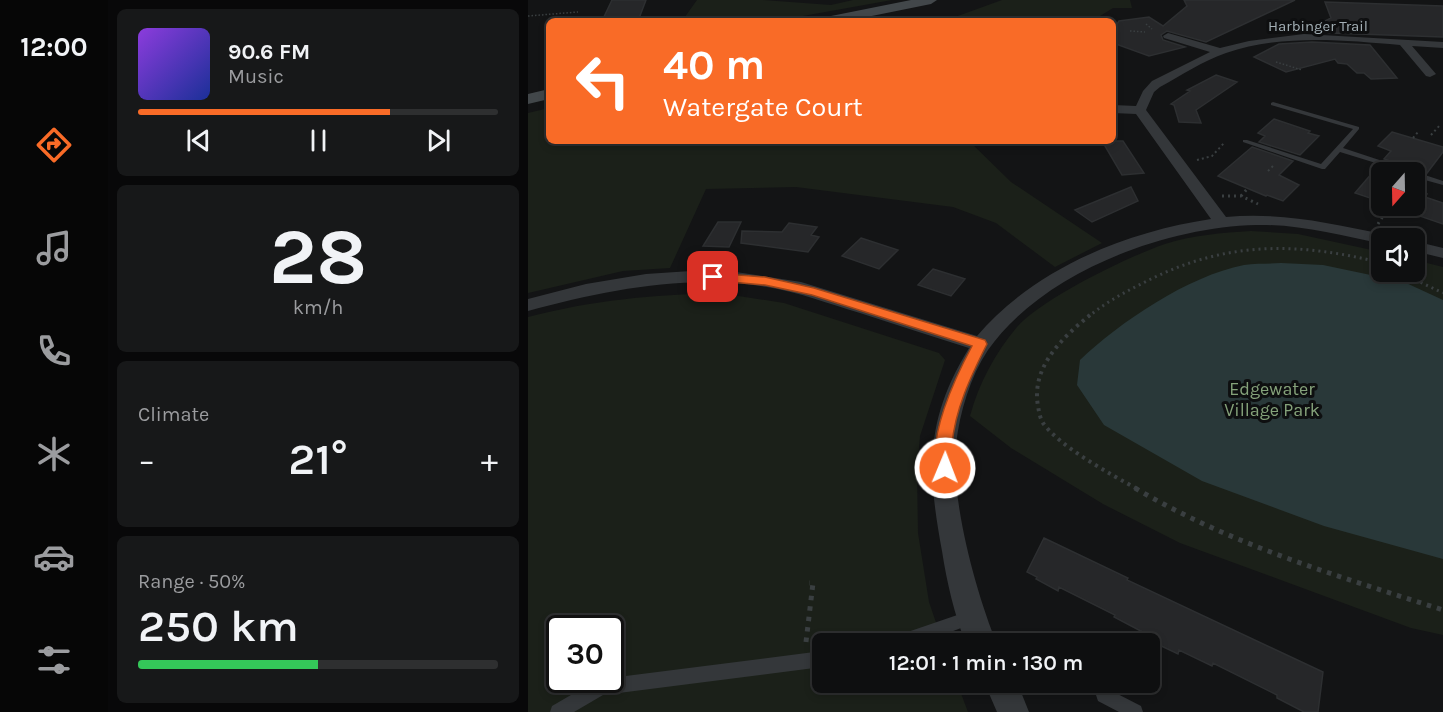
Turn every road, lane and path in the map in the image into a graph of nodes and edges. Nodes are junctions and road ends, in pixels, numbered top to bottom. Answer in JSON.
{"nodes":[{"id":1,"x":930,"y":0,"type":"edge"},
{"id":2,"x":943,"y":0,"type":"edge"},
{"id":3,"x":578,"y":12,"type":"dead end"},
{"id":4,"x":528,"y":16,"type":"edge"},
{"id":5,"x":841,"y":18,"type":"edge"},
{"id":6,"x":868,"y":18,"type":"edge"},
{"id":7,"x":1146,"y":24,"type":"dead end"},
{"id":8,"x":1152,"y":29,"type":"dead end"},
{"id":9,"x":1130,"y":31,"type":"dead end"},
{"id":10,"x":1145,"y":32,"type":"dead end"},
{"id":11,"x":1168,"y":36,"type":"dead end"},
{"id":12,"x":1404,"y":43,"type":"junction"},
{"id":13,"x":1443,"y":45,"type":"edge"},
{"id":14,"x":1221,"y":52,"type":"junction"},
{"id":15,"x":1276,"y":62,"type":"dead end"},
{"id":16,"x":1302,"y":70,"type":"dead end"},
{"id":17,"x":1430,"y":74,"type":"dead end"},
{"id":18,"x":546,"y":83,"type":"edge"},
{"id":19,"x":528,"y":87,"type":"edge"},
{"id":20,"x":546,"y":95,"type":"edge"},
{"id":21,"x":528,"y":99,"type":"edge"},
{"id":22,"x":1274,"y":104,"type":"dead end"},
{"id":23,"x":1116,"y":109,"type":"edge"},
{"id":24,"x":1140,"y":110,"type":"junction"},
{"id":25,"x":1440,"y":125,"type":"dead end"},
{"id":26,"x":1418,"y":132,"type":"dead end"},
{"id":27,"x":1431,"y":135,"type":"dead end"},
{"id":28,"x":1413,"y":138,"type":"dead end"},
{"id":29,"x":1245,"y":141,"type":"dead end"},
{"id":30,"x":1225,"y":142,"type":"dead end"},
{"id":31,"x":1338,"y":149,"type":"junction"},
{"id":32,"x":1175,"y":161,"type":"junction"},
{"id":33,"x":1379,"y":162,"type":"edge"},
{"id":34,"x":1273,"y":166,"type":"dead end"},
{"id":35,"x":1268,"y":171,"type":"dead end"},
{"id":36,"x":1425,"y":177,"type":"edge"},
{"id":37,"x":1443,"y":183,"type":"edge"},
{"id":38,"x":1247,"y":189,"type":"dead end"},
{"id":39,"x":1218,"y":196,"type":"dead end"},
{"id":40,"x":1240,"y":196,"type":"junction"},
{"id":41,"x":1263,"y":208,"type":"dead end"},
{"id":42,"x":1221,"y":222,"type":"junction"},
{"id":43,"x":1371,"y":231,"type":"edge"},
{"id":44,"x":1425,"y":249,"type":"edge"},
{"id":45,"x":1443,"y":253,"type":"edge"},
{"id":46,"x":1371,"y":261,"type":"edge"},
{"id":47,"x":1420,"y":282,"type":"edge"},
{"id":48,"x":1443,"y":293,"type":"edge"},
{"id":49,"x":528,"y":305,"type":"edge"},
{"id":50,"x":980,"y":344,"type":"junction"},
{"id":51,"x":809,"y":583,"type":"dead end"},
{"id":52,"x":1443,"y":610,"type":"edge"},
{"id":53,"x":969,"y":618,"type":"junction"},
{"id":54,"x":927,"y":633,"type":"edge"},
{"id":55,"x":976,"y":633,"type":"edge"},
{"id":56,"x":812,"y":660,"type":"edge"},
{"id":57,"x":804,"y":661,"type":"junction"},
{"id":58,"x":1005,"y":693,"type":"edge"},
{"id":59,"x":1104,"y":695,"type":"dead end"},
{"id":60,"x":558,"y":712,"type":"edge"},
{"id":61,"x":1013,"y":712,"type":"edge"},
{"id":62,"x":1135,"y":712,"type":"edge"}],
"edges":[{"from":1,"to":5,"type":"main road"},
{"from":2,"to":6,"type":"main road"},
{"from":3,"to":4,"type":"path"},
{"from":7,"to":8,"type":"path"},
{"from":9,"to":10,"type":"path"},
{"from":11,"to":14,"type":"street"},
{"from":12,"to":13,"type":"street","name":"Harbinger Trail"},
{"from":12,"to":14,"type":"street","name":"Harbinger Trail"},
{"from":12,"to":17,"type":"street"},
{"from":14,"to":24,"type":"street","name":"Harbinger Trail"},
{"from":15,"to":16,"type":"path"},
{"from":18,"to":19,"type":"main road"},
{"from":20,"to":21,"type":"main road"},
{"from":22,"to":31,"type":"lane"},
{"from":23,"to":24,"type":"street"},
{"from":24,"to":32,"type":"street"},
{"from":25,"to":27,"type":"path"},
{"from":26,"to":28,"type":"path"},
{"from":29,"to":31,"type":"lane"},
{"from":30,"to":32,"type":"path"},
{"from":31,"to":33,"type":"lane"},
{"from":32,"to":42,"type":"street"},
{"from":34,"to":35,"type":"path"},
{"from":36,"to":37,"type":"lane"},
{"from":38,"to":40,"type":"path"},
{"from":39,"to":40,"type":"path"},
{"from":40,"to":41,"type":"path"},
{"from":42,"to":43,"type":"street"},
{"from":42,"to":50,"type":"street"},
{"from":44,"to":45,"type":"street"},
{"from":46,"to":52,"type":"path"},
{"from":47,"to":48,"type":"path"},
{"from":49,"to":50,"type":"street"},
{"from":50,"to":53,"type":"street"},
{"from":51,"to":57,"type":"path"},
{"from":53,"to":54,"type":"lane"},
{"from":53,"to":55,"type":"street"},
{"from":56,"to":57,"type":"lane"},
{"from":57,"to":60,"type":"lane"},
{"from":58,"to":61,"type":"street"},
{"from":59,"to":62,"type":"lane"}]}
